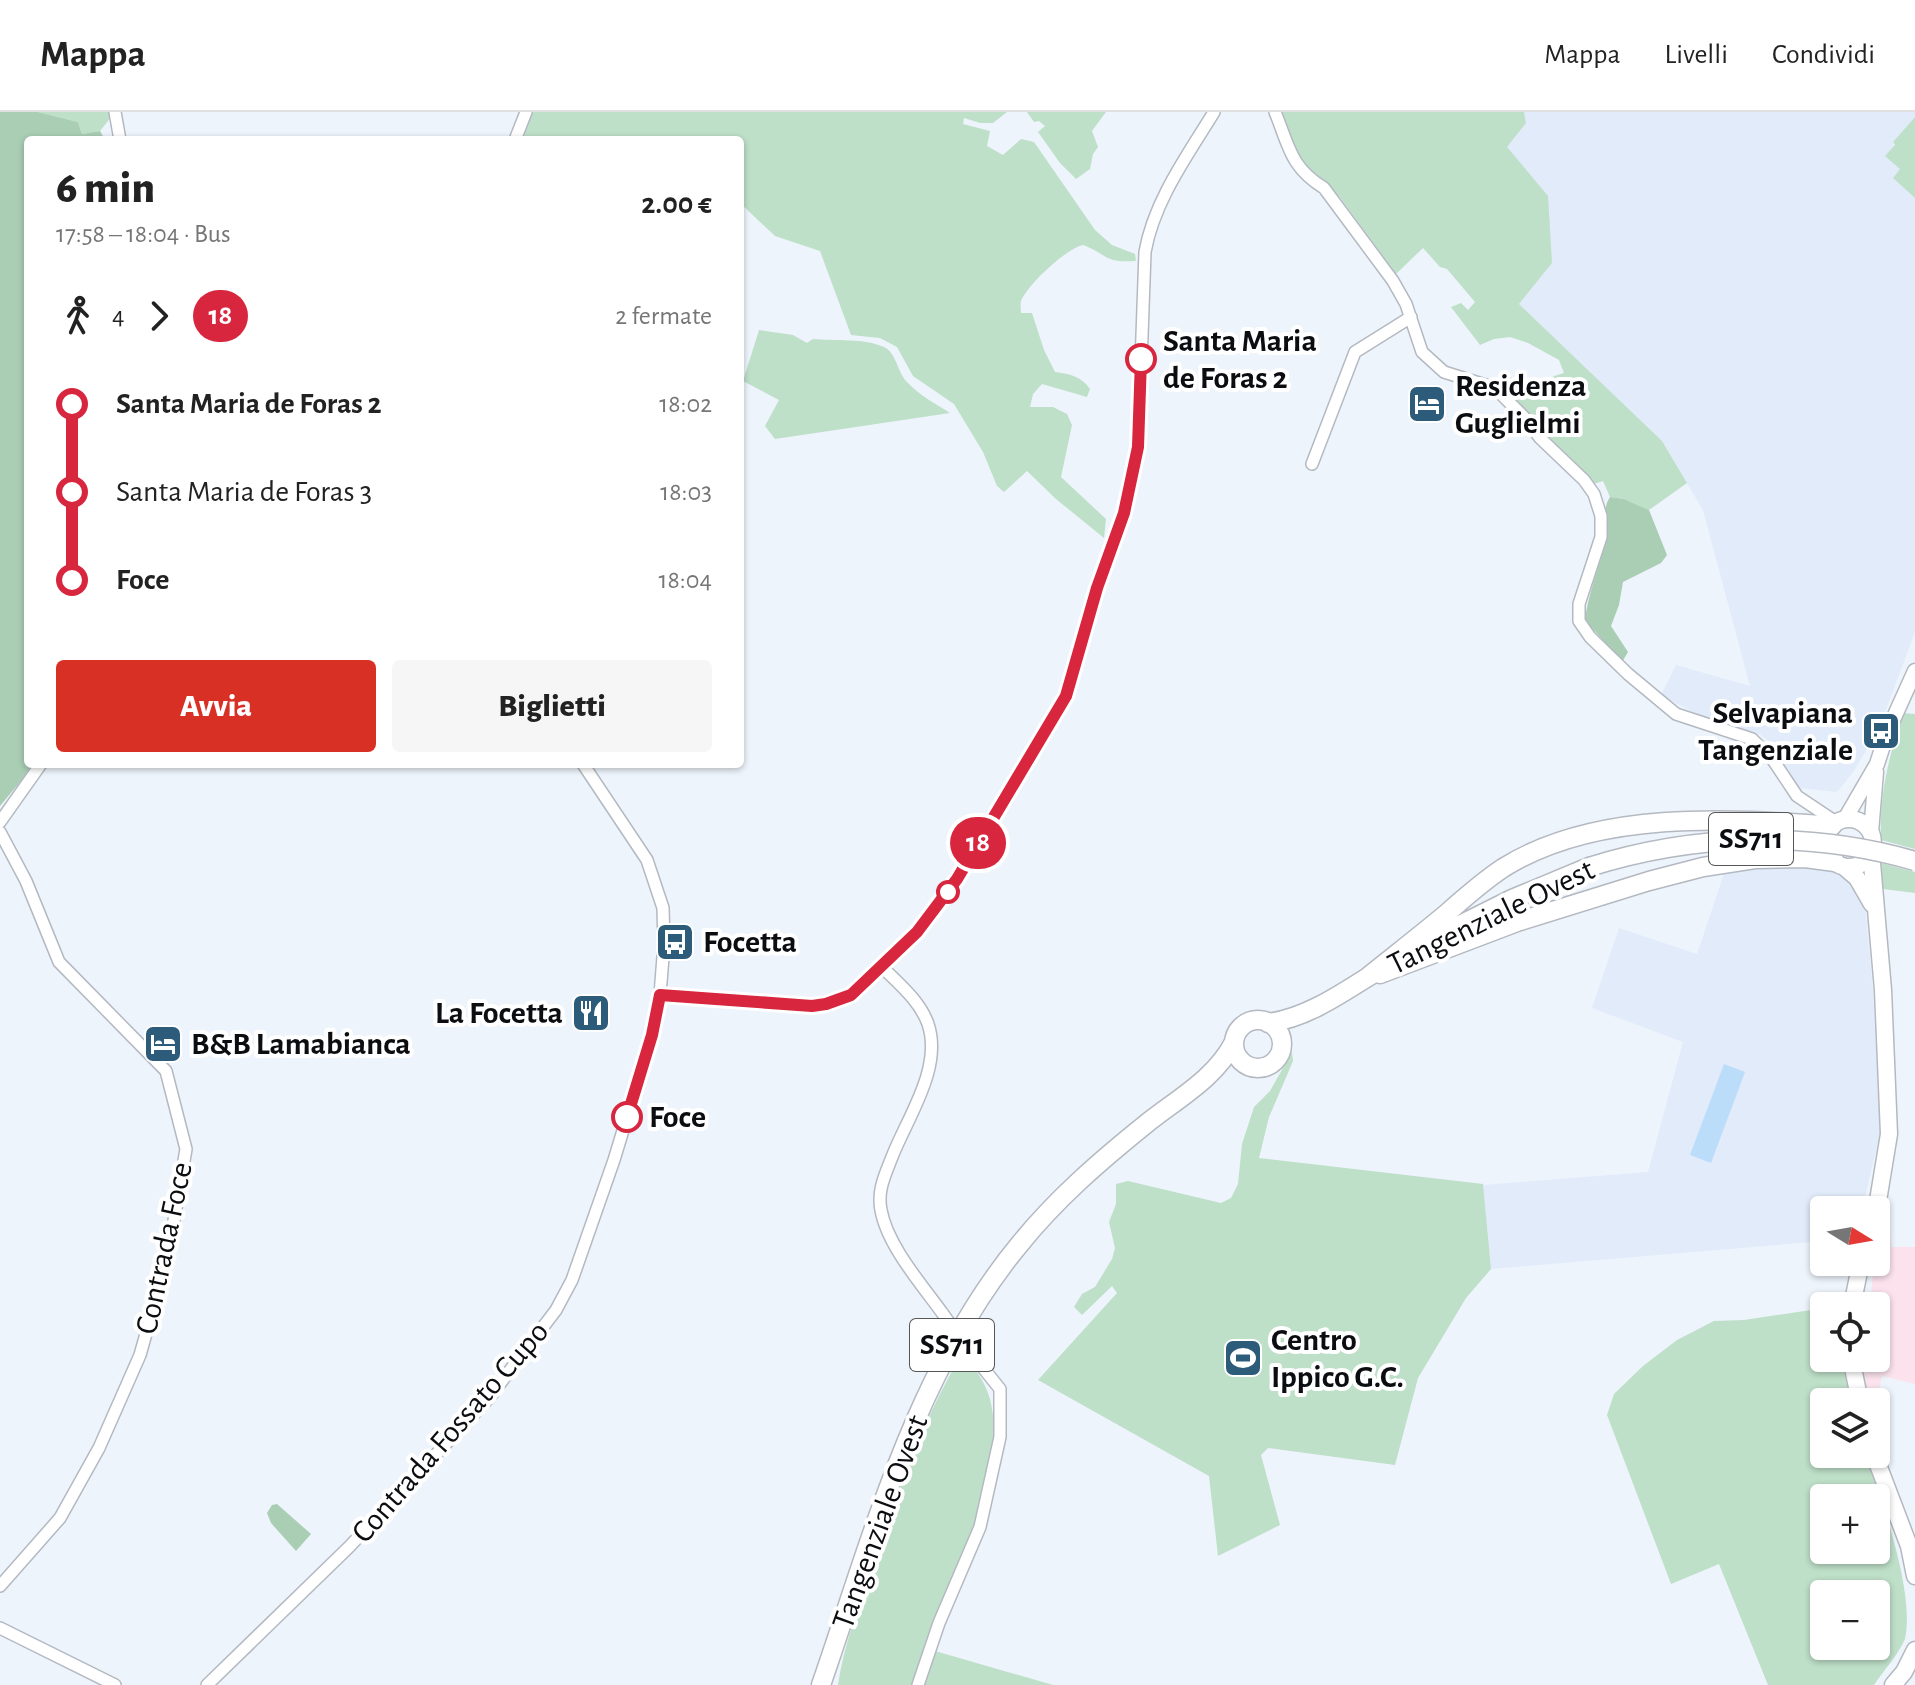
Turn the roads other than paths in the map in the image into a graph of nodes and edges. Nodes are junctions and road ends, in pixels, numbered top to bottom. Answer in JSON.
{"nodes":[{"id":1,"x":115,"y":112,"type":"edge"},
{"id":2,"x":526,"y":112,"type":"edge"},
{"id":3,"x":1214,"y":112,"type":"edge"},
{"id":4,"x":1275,"y":112,"type":"edge"},
{"id":5,"x":119,"y":136,"type":"edge"},
{"id":6,"x":517,"y":136,"type":"edge"},
{"id":7,"x":1411,"y":317,"type":"junction"},
{"id":8,"x":1312,"y":464,"type":"dead end"},
{"id":9,"x":1915,"y":671,"type":"edge"},
{"id":10,"x":1877,"y":764,"type":"junction"},
{"id":11,"x":38,"y":768,"type":"edge"},
{"id":12,"x":586,"y":768,"type":"edge"},
{"id":13,"x":0,"y":822,"type":"edge"},
{"id":14,"x":1838,"y":822,"type":"junction"},
{"id":15,"x":0,"y":832,"type":"edge"},
{"id":16,"x":1871,"y":832,"type":"junction"},
{"id":17,"x":1871,"y":852,"type":"junction"},
{"id":18,"x":1915,"y":861,"type":"edge"},
{"id":19,"x":1839,"y":864,"type":"junction"},
{"id":20,"x":1876,"y":913,"type":"junction"},
{"id":21,"x":882,"y":967,"type":"junction"},
{"id":22,"x":1369,"y":976,"type":"junction"},
{"id":23,"x":660,"y":995,"type":"junction"},
{"id":24,"x":1313,"y":1009,"type":"junction"},
{"id":25,"x":1268,"y":1023,"type":"junction"},
{"id":26,"x":1234,"y":1042,"type":"junction"},
{"id":27,"x":1282,"y":1045,"type":"junction"},
{"id":28,"x":1247,"y":1066,"type":"junction"},
{"id":29,"x":1201,"y":1082,"type":"junction"},
{"id":30,"x":1879,"y":1196,"type":"edge"},
{"id":31,"x":1879,"y":1468,"type":"edge"},
{"id":32,"x":1915,"y":1576,"type":"edge"},
{"id":33,"x":0,"y":1586,"type":"edge"},
{"id":34,"x":0,"y":1628,"type":"edge"},
{"id":35,"x":1915,"y":1650,"type":"edge"},
{"id":36,"x":115,"y":1685,"type":"edge"},
{"id":37,"x":207,"y":1685,"type":"edge"},
{"id":38,"x":821,"y":1685,"type":"edge"},
{"id":39,"x":918,"y":1685,"type":"edge"},
{"id":40,"x":1893,"y":1685,"type":"edge"}],
"edges":[{"from":1,"to":5,"type":"street"},
{"from":2,"to":6,"type":"street"},
{"from":3,"to":21,"type":"street"},
{"from":4,"to":7,"type":"street"},
{"from":7,"to":8,"type":"street"},
{"from":7,"to":14,"type":"street"},
{"from":9,"to":10,"type":"street"},
{"from":10,"to":14,"type":"street"},
{"from":10,"to":16,"type":"street"},
{"from":11,"to":13,"type":"street"},
{"from":12,"to":23,"type":"street","name":"Contrada Fossato Cupo"},
{"from":14,"to":16,"type":"main road"},
{"from":14,"to":19,"type":"main road"},
{"from":14,"to":22,"type":"main road"},
{"from":15,"to":33,"type":"street","name":"Contrada Foce"},
{"from":16,"to":17,"type":"main road"},
{"from":17,"to":19,"type":"main road"},
{"from":17,"to":20,"type":"main road"},
{"from":18,"to":22,"type":"main road","name":"Tangenziale Ovest","number":"SS711","bridge":true},
{"from":19,"to":20,"type":"main road"},
{"from":19,"to":22,"type":"main road"},
{"from":20,"to":30,"type":"main road"},
{"from":21,"to":23,"type":"street"},
{"from":21,"to":39,"type":"street","bridge":true},
{"from":22,"to":24,"type":"main road","name":"Tangenziale Ovest","number":"SS711"},
{"from":23,"to":37,"type":"street","name":"Contrada Fossato Cupo"},
{"from":24,"to":25,"type":"main road","name":"Tangenziale Ovest","number":"SS711"},
{"from":24,"to":27,"type":"main road","name":"Tangenziale Ovest","number":"SS711"},
{"from":25,"to":26,"type":"main road"},
{"from":25,"to":27,"type":"main road"},
{"from":26,"to":28,"type":"main road"},
{"from":26,"to":29,"type":"main road","name":"Tangenziale Ovest","number":"SS711"},
{"from":27,"to":28,"type":"main road"},
{"from":28,"to":29,"type":"main road","name":"Tangenziale Ovest","number":"SS711"},
{"from":29,"to":38,"type":"main road","name":"Tangenziale Ovest","number":"SS711"},
{"from":31,"to":32,"type":"main road"},
{"from":34,"to":36,"type":"street"},
{"from":35,"to":40,"type":"main road"}]}
